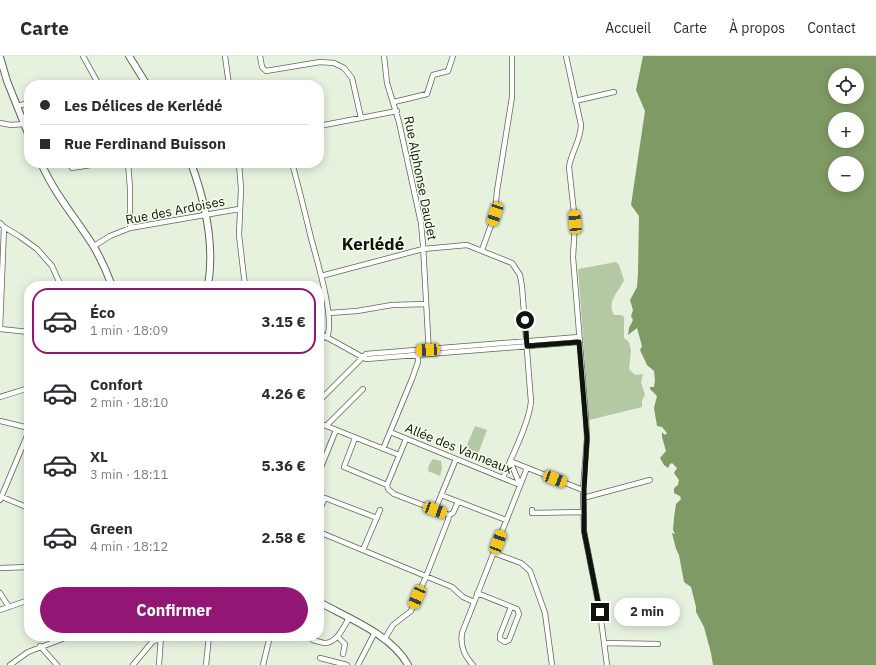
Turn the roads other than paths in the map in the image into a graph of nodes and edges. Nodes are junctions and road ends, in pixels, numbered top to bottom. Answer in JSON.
{"nodes":[{"id":1,"x":0,"y":56,"type":"edge"},
{"id":2,"x":83,"y":56,"type":"edge"},
{"id":3,"x":129,"y":56,"type":"edge"},
{"id":4,"x":225,"y":56,"type":"edge"},
{"id":5,"x":260,"y":56,"type":"edge"},
{"id":6,"x":384,"y":56,"type":"edge"},
{"id":7,"x":453,"y":56,"type":"edge"},
{"id":8,"x":512,"y":56,"type":"edge"},
{"id":9,"x":566,"y":56,"type":"edge"},
{"id":10,"x":97,"y":80,"type":"edge"},
{"id":11,"x":144,"y":80,"type":"edge"},
{"id":12,"x":228,"y":80,"type":"edge"},
{"id":13,"x":614,"y":92,"type":"dead end"},
{"id":14,"x":575,"y":101,"type":"junction"},
{"id":15,"x":394,"y":102,"type":"junction"},
{"id":16,"x":24,"y":104,"type":"edge"},
{"id":17,"x":16,"y":106,"type":"junction"},
{"id":18,"x":397,"y":111,"type":"junction"},
{"id":19,"x":361,"y":118,"type":"junction"},
{"id":20,"x":0,"y":123,"type":"edge"},
{"id":21,"x":24,"y":124,"type":"joint"},
{"id":22,"x":324,"y":125,"type":"edge"},
{"id":23,"x":44,"y":168,"type":"edge"},
{"id":24,"x":128,"y":168,"type":"edge"},
{"id":25,"x":193,"y":168,"type":"edge"},
{"id":26,"x":239,"y":168,"type":"edge"},
{"id":27,"x":293,"y":168,"type":"edge"},
{"id":28,"x":240,"y":210,"type":"junction"},
{"id":29,"x":206,"y":214,"type":"junction"},
{"id":30,"x":0,"y":223,"type":"edge"},
{"id":31,"x":4,"y":228,"type":"junction"},
{"id":32,"x":130,"y":228,"type":"junction"},
{"id":33,"x":94,"y":246,"type":"junction"},
{"id":34,"x":423,"y":249,"type":"junction"},
{"id":35,"x":482,"y":250,"type":"junction"},
{"id":36,"x":1,"y":275,"type":"edge"},
{"id":37,"x":321,"y":276,"type":"junction"},
{"id":38,"x":59,"y":281,"type":"edge"},
{"id":39,"x":110,"y":281,"type":"edge"},
{"id":40,"x":208,"y":281,"type":"edge"},
{"id":41,"x":244,"y":281,"type":"edge"},
{"id":42,"x":322,"y":281,"type":"edge"},
{"id":43,"x":324,"y":292,"type":"edge"},
{"id":44,"x":426,"y":304,"type":"junction"},
{"id":45,"x":328,"y":313,"type":"junction"},
{"id":46,"x":0,"y":330,"type":"edge"},
{"id":47,"x":24,"y":332,"type":"edge"},
{"id":48,"x":324,"y":335,"type":"edge"},
{"id":49,"x":324,"y":337,"type":"edge"},
{"id":50,"x":579,"y":340,"type":"junction"},
{"id":51,"x":527,"y":344,"type":"junction"},
{"id":52,"x":428,"y":352,"type":"junction"},
{"id":53,"x":418,"y":353,"type":"junction"},
{"id":54,"x":362,"y":357,"type":"junction"},
{"id":55,"x":363,"y":389,"type":"dead end"},
{"id":56,"x":24,"y":390,"type":"edge"},
{"id":57,"x":324,"y":396,"type":"edge"},
{"id":58,"x":0,"y":397,"type":"edge"},
{"id":59,"x":0,"y":421,"type":"edge"},
{"id":60,"x":326,"y":426,"type":"joint"},
{"id":61,"x":24,"y":427,"type":"edge"},
{"id":62,"x":336,"y":430,"type":"junction"},
{"id":63,"x":390,"y":432,"type":"junction"},
{"id":64,"x":355,"y":438,"type":"junction"},
{"id":65,"x":406,"y":439,"type":"junction"},
{"id":66,"x":24,"y":444,"type":"edge"},
{"id":67,"x":383,"y":449,"type":"junction"},
{"id":68,"x":399,"y":456,"type":"junction"},
{"id":69,"x":324,"y":458,"type":"edge"},
{"id":70,"x":456,"y":459,"type":"junction"},
{"id":71,"x":510,"y":461,"type":"junction"},
{"id":72,"x":527,"y":468,"type":"junction"},
{"id":73,"x":503,"y":478,"type":"junction"},
{"id":74,"x":650,"y":480,"type":"dead end"},
{"id":75,"x":387,"y":484,"type":"junction"},
{"id":76,"x":520,"y":485,"type":"junction"},
{"id":77,"x":584,"y":490,"type":"junction"},
{"id":78,"x":441,"y":495,"type":"junction"},
{"id":79,"x":1,"y":498,"type":"edge"},
{"id":80,"x":583,"y":498,"type":"junction"},
{"id":81,"x":324,"y":500,"type":"edge"},
{"id":82,"x":458,"y":502,"type":"junction"},
{"id":83,"x":24,"y":506,"type":"edge"},
{"id":84,"x":380,"y":510,"type":"dead end"},
{"id":85,"x":435,"y":510,"type":"junction"},
{"id":86,"x":532,"y":510,"type":"dead end"},
{"id":87,"x":583,"y":512,"type":"junction"},
{"id":88,"x":449,"y":515,"type":"junction"},
{"id":89,"x":377,"y":518,"type":"junction"},
{"id":90,"x":506,"y":520,"type":"junction"},
{"id":91,"x":324,"y":534,"type":"edge"},
{"id":92,"x":363,"y":550,"type":"junction"},
{"id":93,"x":494,"y":553,"type":"junction"},
{"id":94,"x":0,"y":568,"type":"edge"},
{"id":95,"x":24,"y":568,"type":"edge"},
{"id":96,"x":426,"y":576,"type":"junction"},
{"id":97,"x":0,"y":592,"type":"edge"},
{"id":98,"x":477,"y":593,"type":"junction"},
{"id":99,"x":24,"y":602,"type":"edge"},
{"id":100,"x":474,"y":602,"type":"junction"},
{"id":101,"x":324,"y":606,"type":"edge"},
{"id":102,"x":324,"y":606,"type":"edge"},
{"id":103,"x":9,"y":607,"type":"junction"},
{"id":104,"x":511,"y":607,"type":"junction"},
{"id":105,"x":0,"y":610,"type":"edge"},
{"id":106,"x":348,"y":620,"type":"junction"},
{"id":107,"x":374,"y":634,"type":"junction"},
{"id":108,"x":338,"y":636,"type":"junction"},
{"id":109,"x":384,"y":640,"type":"junction"},
{"id":110,"x":55,"y":641,"type":"edge"},
{"id":111,"x":153,"y":641,"type":"edge"},
{"id":112,"x":161,"y":641,"type":"edge"},
{"id":113,"x":208,"y":641,"type":"edge"},
{"id":114,"x":269,"y":641,"type":"edge"},
{"id":115,"x":317,"y":641,"type":"edge"},
{"id":116,"x":604,"y":643,"type":"junction"},
{"id":117,"x":658,"y":644,"type":"dead end"},
{"id":118,"x":40,"y":646,"type":"junction"},
{"id":119,"x":343,"y":654,"type":"dead end"},
{"id":120,"x":320,"y":658,"type":"dead end"},
{"id":121,"x":10,"y":665,"type":"edge"},
{"id":122,"x":57,"y":665,"type":"edge"},
{"id":123,"x":133,"y":665,"type":"edge"},
{"id":124,"x":159,"y":665,"type":"edge"},
{"id":125,"x":206,"y":665,"type":"edge"},
{"id":126,"x":263,"y":665,"type":"edge"},
{"id":127,"x":347,"y":665,"type":"edge"},
{"id":128,"x":358,"y":665,"type":"edge"},
{"id":129,"x":404,"y":665,"type":"edge"},
{"id":130,"x":408,"y":665,"type":"edge"},
{"id":131,"x":473,"y":665,"type":"edge"},
{"id":132,"x":552,"y":665,"type":"edge"},
{"id":133,"x":606,"y":665,"type":"edge"}],
"edges":[{"from":1,"to":17,"type":"main road"},
{"from":2,"to":10,"type":"street"},
{"from":3,"to":11,"type":"main road"},
{"from":4,"to":12,"type":"street"},
{"from":5,"to":19,"type":"street"},
{"from":6,"to":15,"type":"street","name":"Rue Alphonse Daudet"},
{"from":7,"to":15,"type":"street"},
{"from":8,"to":35,"type":"street"},
{"from":9,"to":14,"type":"street"},
{"from":13,"to":14,"type":"street"},
{"from":14,"to":50,"type":"street"},
{"from":15,"to":18,"type":"street","name":"Rue Alphonse Daudet"},
{"from":16,"to":17,"type":"street"},
{"from":17,"to":21,"type":"main road"},
{"from":18,"to":19,"type":"street"},
{"from":18,"to":34,"type":"street","name":"Rue Alphonse Daudet"},
{"from":19,"to":22,"type":"street"},
{"from":20,"to":21,"type":"street"},
{"from":23,"to":33,"type":"main road"},
{"from":24,"to":32,"type":"street"},
{"from":25,"to":29,"type":"main road"},
{"from":26,"to":28,"type":"street"},
{"from":27,"to":37,"type":"street"},
{"from":28,"to":29,"type":"street","name":"Rue des Ardoises"},
{"from":28,"to":41,"type":"street"},
{"from":29,"to":32,"type":"street","name":"Rue des Ardoises"},
{"from":29,"to":40,"type":"main road"},
{"from":30,"to":31,"type":"street"},
{"from":31,"to":36,"type":"street"},
{"from":31,"to":38,"type":"street"},
{"from":32,"to":33,"type":"street","name":"Rue des Ardoises"},
{"from":33,"to":39,"type":"main road"},
{"from":34,"to":35,"type":"street"},
{"from":34,"to":37,"type":"street"},
{"from":34,"to":44,"type":"street","name":"Rue Alphonse Daudet"},
{"from":35,"to":51,"type":"street"},
{"from":36,"to":46,"type":"street"},
{"from":37,"to":42,"type":"street"},
{"from":43,"to":45,"type":"street"},
{"from":44,"to":45,"type":"street"},
{"from":44,"to":52,"type":"street","name":"Rue Alphonse Daudet"},
{"from":45,"to":48,"type":"street"},
{"from":46,"to":47,"type":"street"},
{"from":49,"to":54,"type":"street"},
{"from":50,"to":51,"type":"street"},
{"from":50,"to":77,"type":"street"},
{"from":51,"to":52,"type":"street"},
{"from":51,"to":71,"type":"street"},
{"from":52,"to":53,"type":"street"},
{"from":53,"to":54,"type":"street"},
{"from":53,"to":63,"type":"street"},
{"from":54,"to":57,"type":"street"},
{"from":55,"to":60,"type":"street"},
{"from":56,"to":58,"type":"street"},
{"from":59,"to":61,"type":"street"},
{"from":60,"to":62,"type":"street"},
{"from":62,"to":64,"type":"street"},
{"from":62,"to":69,"type":"street"},
{"from":63,"to":65,"type":"street","name":"Allée des Vanneaux"},
{"from":63,"to":67,"type":"street"},
{"from":64,"to":67,"type":"street"},
{"from":64,"to":75,"type":"street"},
{"from":65,"to":68,"type":"street"},
{"from":65,"to":70,"type":"street","name":"Allée des Vanneaux"},
{"from":66,"to":79,"type":"street"},
{"from":67,"to":68,"type":"street"},
{"from":68,"to":75,"type":"street"},
{"from":70,"to":73,"type":"street","name":"Allée des Vanneaux"},
{"from":70,"to":78,"type":"street"},
{"from":71,"to":72,"type":"street"},
{"from":71,"to":73,"type":"street"},
{"from":71,"to":76,"type":"street"},
{"from":72,"to":76,"type":"street"},
{"from":72,"to":77,"type":"street"},
{"from":73,"to":76,"type":"street","name":"Allée des Vanneaux"},
{"from":74,"to":80,"type":"street"},
{"from":75,"to":85,"type":"street"},
{"from":76,"to":90,"type":"street"},
{"from":77,"to":80,"type":"street"},
{"from":78,"to":82,"type":"street"},
{"from":78,"to":85,"type":"street"},
{"from":79,"to":83,"type":"street"},
{"from":80,"to":87,"type":"street"},
{"from":81,"to":89,"type":"street"},
{"from":82,"to":88,"type":"street"},
{"from":82,"to":90,"type":"street"},
{"from":84,"to":89,"type":"street"},
{"from":85,"to":88,"type":"street"},
{"from":86,"to":87,"type":"street"},
{"from":87,"to":116,"type":"street"},
{"from":88,"to":96,"type":"street"},
{"from":89,"to":92,"type":"street"},
{"from":90,"to":93,"type":"street"},
{"from":91,"to":92,"type":"street"},
{"from":92,"to":96,"type":"street"},
{"from":93,"to":98,"type":"street"},
{"from":93,"to":132,"type":"street"},
{"from":94,"to":95,"type":"street"},
{"from":96,"to":100,"type":"street"},
{"from":96,"to":109,"type":"street"},
{"from":97,"to":103,"type":"street"},
{"from":98,"to":100,"type":"street"},
{"from":98,"to":104,"type":"street"},
{"from":99,"to":103,"type":"street"},
{"from":100,"to":131,"type":"street"},
{"from":101,"to":106,"type":"main road"},
{"from":102,"to":109,"type":"main road"},
{"from":103,"to":105,"type":"street"},
{"from":104,"to":104,"type":"street"},
{"from":106,"to":107,"type":"main road"},
{"from":106,"to":108,"type":"street"},
{"from":107,"to":128,"type":"street"},
{"from":107,"to":129,"type":"main road"},
{"from":108,"to":115,"type":"street"},
{"from":108,"to":119,"type":"street"},
{"from":109,"to":130,"type":"main road"},
{"from":110,"to":118,"type":"street"},
{"from":111,"to":123,"type":"street"},
{"from":112,"to":124,"type":"street"},
{"from":113,"to":125,"type":"street"},
{"from":114,"to":126,"type":"street"},
{"from":116,"to":117,"type":"street"},
{"from":116,"to":133,"type":"street"},
{"from":118,"to":121,"type":"street"},
{"from":118,"to":122,"type":"street"},
{"from":120,"to":127,"type":"street"}]}
